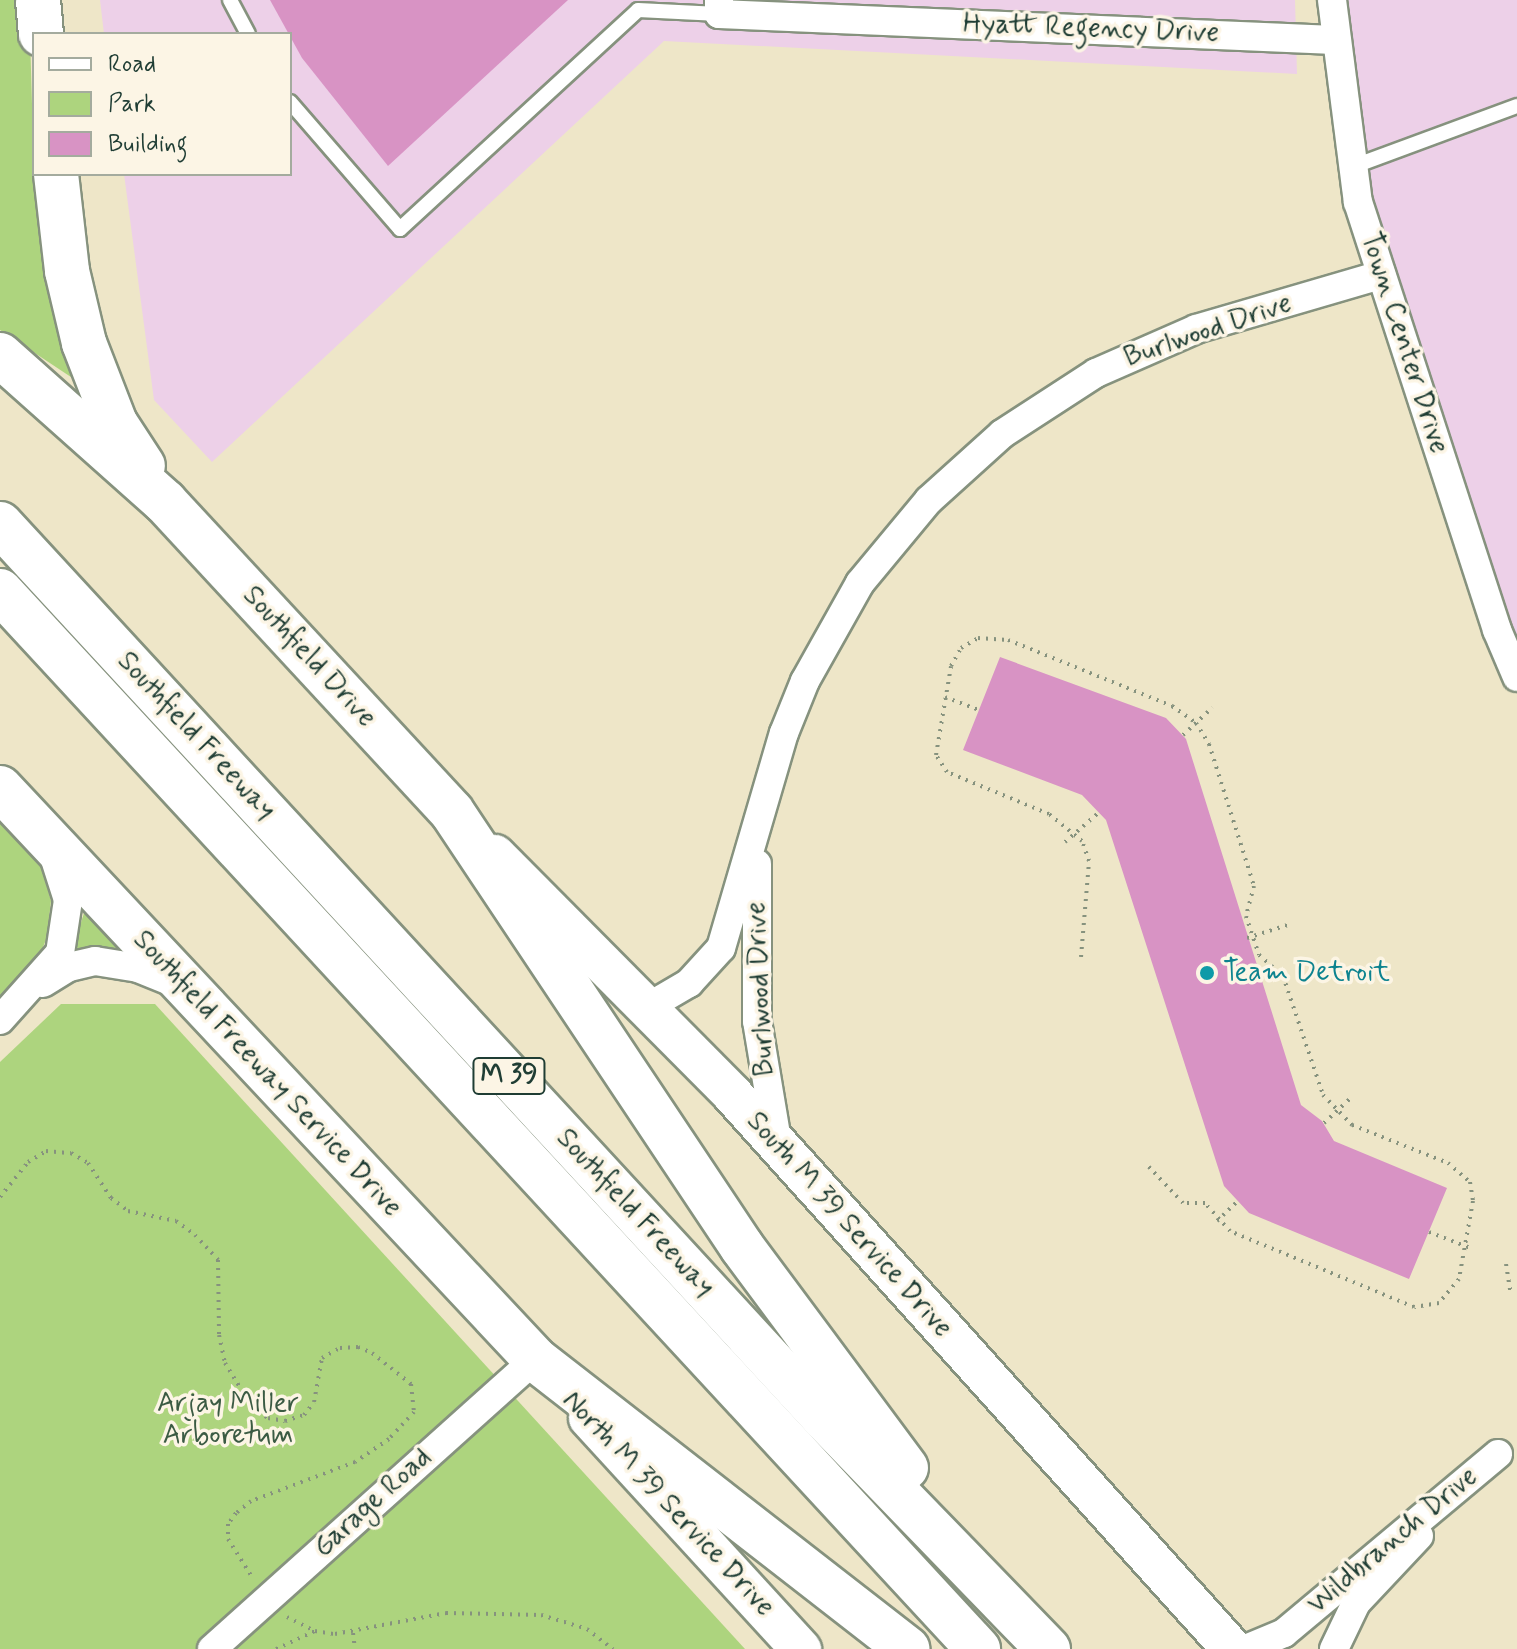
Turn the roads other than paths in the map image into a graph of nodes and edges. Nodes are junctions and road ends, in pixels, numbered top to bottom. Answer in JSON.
{"nodes":[{"id":1,"x":38,"y":0,"type":"edge"},
{"id":2,"x":230,"y":0,"type":"edge"},
{"id":3,"x":1332,"y":0,"type":"edge"},
{"id":4,"x":719,"y":7,"type":"edge"},
{"id":5,"x":41,"y":32,"type":"edge"},
{"id":6,"x":247,"y":32,"type":"edge"},
{"id":7,"x":1334,"y":40,"type":"junction"},
{"id":8,"x":292,"y":104,"type":"edge"},
{"id":9,"x":1517,"y":106,"type":"edge"},
{"id":10,"x":1352,"y":167,"type":"junction"},
{"id":11,"x":56,"y":176,"type":"edge"},
{"id":12,"x":1381,"y":275,"type":"junction"},
{"id":13,"x":0,"y":355,"type":"edge"},
{"id":14,"x":165,"y":502,"type":"junction"},
{"id":15,"x":0,"y":524,"type":"edge"},
{"id":16,"x":0,"y":591,"type":"edge"},
{"id":17,"x":1517,"y":677,"type":"edge"},
{"id":18,"x":0,"y":788,"type":"edge"},
{"id":19,"x":452,"y":812,"type":"junction"},
{"id":20,"x":757,"y":832,"type":"junction"},
{"id":21,"x":45,"y":835,"type":"junction"},
{"id":22,"x":32,"y":989,"type":"junction"},
{"id":23,"x":187,"y":989,"type":"junction"},
{"id":24,"x":648,"y":1007,"type":"junction"},
{"id":25,"x":0,"y":1020,"type":"edge"},
{"id":26,"x":778,"y":1146,"type":"junction"},
{"id":27,"x":535,"y":1359,"type":"junction"},
{"id":28,"x":1507,"y":1445,"type":"edge"},
{"id":29,"x":1036,"y":1636,"type":"edge"},
{"id":30,"x":212,"y":1649,"type":"edge"},
{"id":31,"x":801,"y":1649,"type":"edge"},
{"id":32,"x":907,"y":1649,"type":"edge"},
{"id":33,"x":978,"y":1649,"type":"edge"},
{"id":34,"x":1232,"y":1649,"type":"edge"},
{"id":35,"x":1246,"y":1649,"type":"edge"},
{"id":36,"x":1334,"y":1649,"type":"edge"}],
"edges":[{"from":1,"to":5,"type":"main road"},
{"from":2,"to":6,"type":"lane"},
{"from":3,"to":7,"type":"street","name":"Town Center Drive"},
{"from":4,"to":7,"type":"street","name":"Hyatt Regency Drive"},
{"from":4,"to":8,"type":"lane"},
{"from":7,"to":10,"type":"street","name":"Town Center Drive"},
{"from":9,"to":10,"type":"lane"},
{"from":10,"to":12,"type":"street","name":"Town Center Drive"},
{"from":11,"to":14,"type":"main road"},
{"from":12,"to":17,"type":"street","name":"Town Center Drive"},
{"from":12,"to":20,"type":"street","name":"Burlwood Drive"},
{"from":13,"to":14,"type":"main road"},
{"from":14,"to":19,"type":"main road","name":"Southfield Drive"},
{"from":15,"to":29,"type":"main road","name":"Southfield Freeway","number":"M 39"},
{"from":16,"to":33,"type":"main road","name":"Southfield Freeway","number":"M 39"},
{"from":18,"to":21,"type":"main road","name":"Southfield Freeway Service Drive"},
{"from":19,"to":24,"type":"main road","name":"South M 39 Service Drive"},
{"from":19,"to":29,"type":"main road","name":"Southfield Drive"},
{"from":20,"to":24,"type":"street","name":"Burlwood Drive"},
{"from":20,"to":26,"type":"street","name":"Burlwood Drive"},
{"from":21,"to":22,"type":"street"},
{"from":21,"to":23,"type":"main road","name":"Southfield Freeway Service Drive"},
{"from":22,"to":23,"type":"street"},
{"from":22,"to":25,"type":"street"},
{"from":23,"to":27,"type":"main road","name":"Southfield Freeway Service Drive"},
{"from":24,"to":26,"type":"main road","name":"South M 39 Service Drive"},
{"from":26,"to":34,"type":"main road","name":"South M 39 Service Drive"},
{"from":27,"to":30,"type":"street","name":"Garage Road"},
{"from":27,"to":31,"type":"main road","name":"North M 39 Service Drive"},
{"from":27,"to":32,"type":"main road","name":"Southfield Freeway Service Drive"},
{"from":28,"to":35,"type":"street","name":"Wildbranch Drive"},
{"from":28,"to":36,"type":"street","name":"Wildbranch Drive"}]}
